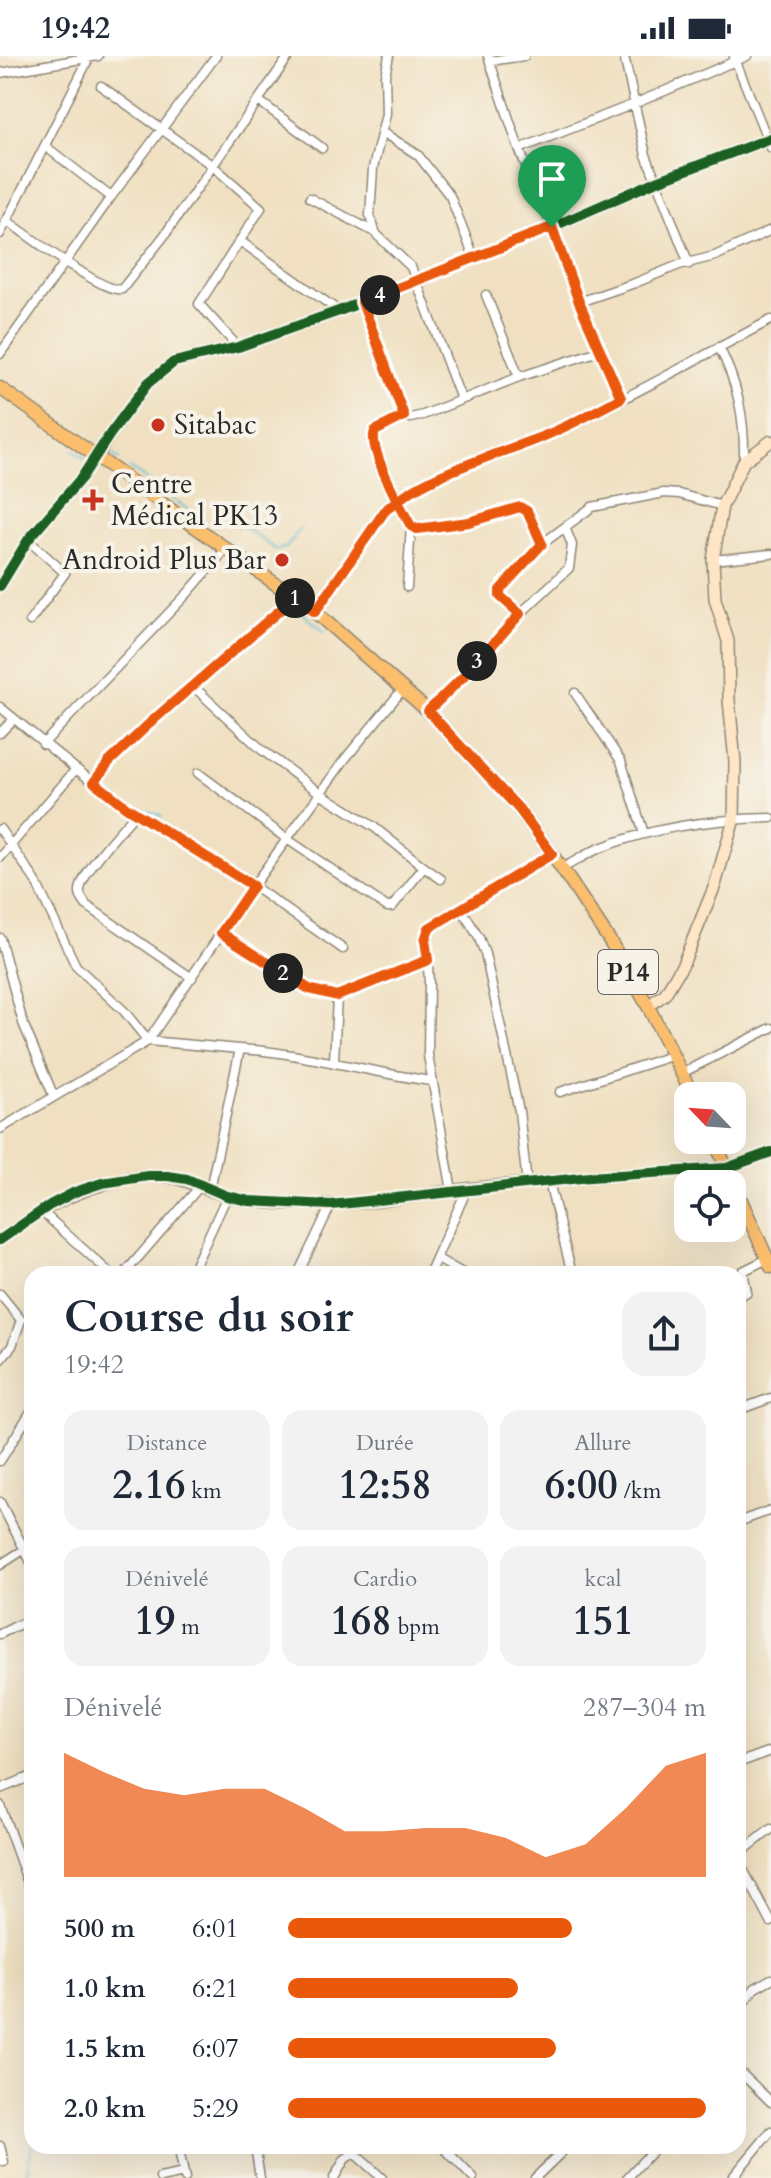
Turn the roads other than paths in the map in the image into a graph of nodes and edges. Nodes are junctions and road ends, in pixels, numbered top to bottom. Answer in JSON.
{"nodes":[{"id":1,"x":31,"y":56,"type":"edge"},
{"id":2,"x":216,"y":56,"type":"edge"},
{"id":3,"x":289,"y":56,"type":"edge"},
{"id":4,"x":389,"y":56,"type":"edge"},
{"id":5,"x":524,"y":56,"type":"edge"},
{"id":6,"x":624,"y":56,"type":"edge"},
{"id":7,"x":747,"y":56,"type":"edge"},
{"id":8,"x":94,"y":57,"type":"edge"},
{"id":9,"x":735,"y":58,"type":"edge"},
{"id":10,"x":489,"y":59,"type":"edge"},
{"id":11,"x":37,"y":66,"type":"junction"},
{"id":12,"x":0,"y":73,"type":"edge"},
{"id":13,"x":101,"y":86,"type":"dead end"},
{"id":14,"x":259,"y":101,"type":"junction"},
{"id":15,"x":634,"y":104,"type":"junction"},
{"id":16,"x":161,"y":131,"type":"junction"},
{"id":17,"x":382,"y":132,"type":"junction"},
{"id":18,"x":770,"y":142,"type":"edge"},
{"id":19,"x":45,"y":146,"type":"junction"},
{"id":20,"x":322,"y":148,"type":"dead end"},
{"id":21,"x":519,"y":149,"type":"junction"},
{"id":22,"x":213,"y":166,"type":"junction"},
{"id":23,"x":657,"y":181,"type":"junction"},
{"id":24,"x":111,"y":197,"type":"junction"},
{"id":25,"x":310,"y":198,"type":"dead end"},
{"id":26,"x":6,"y":220,"type":"junction"},
{"id":27,"x":552,"y":227,"type":"junction"},
{"id":28,"x":771,"y":230,"type":"edge"},
{"id":29,"x":0,"y":234,"type":"edge"},
{"id":30,"x":376,"y":234,"type":"junction"},
{"id":31,"x":240,"y":241,"type":"junction"},
{"id":32,"x":474,"y":257,"type":"junction"},
{"id":33,"x":66,"y":263,"type":"junction"},
{"id":34,"x":689,"y":264,"type":"junction"},
{"id":35,"x":415,"y":279,"type":"junction"},
{"id":36,"x":486,"y":295,"type":"dead end"},
{"id":37,"x":362,"y":302,"type":"junction"},
{"id":38,"x":579,"y":302,"type":"junction"},
{"id":39,"x":339,"y":311,"type":"junction"},
{"id":40,"x":771,"y":320,"type":"edge"},
{"id":41,"x":238,"y":347,"type":"junction"},
{"id":42,"x":719,"y":347,"type":"junction"},
{"id":43,"x":599,"y":351,"type":"junction"},
{"id":44,"x":0,"y":354,"type":"edge"},
{"id":45,"x":519,"y":377,"type":"junction"},
{"id":46,"x":0,"y":388,"type":"edge"},
{"id":47,"x":621,"y":398,"type":"junction"},
{"id":48,"x":461,"y":399,"type":"junction"},
{"id":49,"x":404,"y":416,"type":"junction"},
{"id":50,"x":771,"y":441,"type":"edge"},
{"id":51,"x":97,"y":457,"type":"junction"},
{"id":52,"x":744,"y":461,"type":"junction"},
{"id":53,"x":397,"y":499,"type":"junction"},
{"id":54,"x":722,"y":506,"type":"junction"},
{"id":55,"x":411,"y":526,"type":"junction"},
{"id":56,"x":565,"y":527,"type":"junction"},
{"id":57,"x":28,"y":540,"type":"junction"},
{"id":58,"x":542,"y":544,"type":"junction"},
{"id":59,"x":226,"y":549,"type":"junction"},
{"id":60,"x":771,"y":554,"type":"edge"},
{"id":61,"x":713,"y":560,"type":"junction"},
{"id":62,"x":0,"y":586,"type":"edge"},
{"id":63,"x":407,"y":587,"type":"dead end"},
{"id":64,"x":295,"y":597,"type":"junction"},
{"id":65,"x":315,"y":612,"type":"junction"},
{"id":66,"x":520,"y":614,"type":"junction"},
{"id":67,"x":30,"y":621,"type":"dead end"},
{"id":68,"x":193,"y":686,"type":"junction"},
{"id":69,"x":403,"y":689,"type":"junction"},
{"id":70,"x":575,"y":693,"type":"dead end"},
{"id":71,"x":0,"y":707,"type":"edge"},
{"id":72,"x":428,"y":711,"type":"junction"},
{"id":73,"x":14,"y":719,"type":"junction"},
{"id":74,"x":0,"y":733,"type":"edge"},
{"id":75,"x":43,"y":744,"type":"junction"},
{"id":76,"x":76,"y":769,"type":"junction"},
{"id":77,"x":198,"y":773,"type":"dead end"},
{"id":78,"x":94,"y":782,"type":"junction"},
{"id":79,"x":320,"y":793,"type":"junction"},
{"id":80,"x":136,"y":813,"type":"junction"},
{"id":81,"x":771,"y":818,"type":"edge"},
{"id":82,"x":734,"y":819,"type":"junction"},
{"id":83,"x":0,"y":829,"type":"edge"},
{"id":84,"x":644,"y":834,"type":"junction"},
{"id":85,"x":287,"y":839,"type":"junction"},
{"id":86,"x":13,"y":845,"type":"junction"},
{"id":87,"x":552,"y":854,"type":"junction"},
{"id":88,"x":0,"y":858,"type":"edge"},
{"id":89,"x":424,"y":867,"type":"junction"},
{"id":90,"x":562,"y":868,"type":"junction"},
{"id":91,"x":441,"y":879,"type":"dead end"},
{"id":92,"x":253,"y":886,"type":"junction"},
{"id":93,"x":461,"y":908,"type":"junction"},
{"id":94,"x":221,"y":933,"type":"junction"},
{"id":95,"x":0,"y":938,"type":"edge"},
{"id":96,"x":343,"y":949,"type":"dead end"},
{"id":97,"x":428,"y":960,"type":"junction"},
{"id":98,"x":0,"y":969,"type":"edge"},
{"id":99,"x":192,"y":978,"type":"junction"},
{"id":100,"x":12,"y":980,"type":"junction"},
{"id":101,"x":337,"y":996,"type":"junction"},
{"id":102,"x":648,"y":1006,"type":"junction"},
{"id":103,"x":771,"y":1028,"type":"edge"},
{"id":104,"x":148,"y":1041,"type":"junction"},
{"id":105,"x":240,"y":1049,"type":"junction"},
{"id":106,"x":674,"y":1055,"type":"junction"},
{"id":107,"x":334,"y":1062,"type":"junction"},
{"id":108,"x":682,"y":1073,"type":"junction"},
{"id":109,"x":431,"y":1081,"type":"junction"},
{"id":110,"x":686,"y":1082,"type":"edge"},
{"id":111,"x":560,"y":1092,"type":"dead end"},
{"id":112,"x":54,"y":1097,"type":"junction"},
{"id":113,"x":0,"y":1129,"type":"edge"},
{"id":114,"x":771,"y":1152,"type":"edge"},
{"id":115,"x":720,"y":1154,"type":"edge"},
{"id":116,"x":727,"y":1168,"type":"junction"},
{"id":117,"x":549,"y":1182,"type":"junction"},
{"id":118,"x":527,"y":1184,"type":"junction"},
{"id":119,"x":205,"y":1187,"type":"junction"},
{"id":120,"x":467,"y":1189,"type":"junction"},
{"id":121,"x":452,"y":1191,"type":"junction"},
{"id":122,"x":227,"y":1196,"type":"junction"},
{"id":123,"x":331,"y":1205,"type":"junction"},
{"id":124,"x":41,"y":1211,"type":"junction"},
{"id":125,"x":0,"y":1240,"type":"edge"},
{"id":126,"x":436,"y":1258,"type":"junction"},
{"id":127,"x":769,"y":1263,"type":"edge"},
{"id":128,"x":102,"y":1266,"type":"edge"},
{"id":129,"x":131,"y":1266,"type":"edge"},
{"id":130,"x":195,"y":1266,"type":"edge"},
{"id":131,"x":302,"y":1266,"type":"edge"},
{"id":132,"x":432,"y":1266,"type":"edge"},
{"id":133,"x":450,"y":1266,"type":"edge"},
{"id":134,"x":570,"y":1266,"type":"edge"},
{"id":135,"x":746,"y":1270,"type":"edge"},
{"id":136,"x":0,"y":1294,"type":"edge"},
{"id":137,"x":0,"y":1360,"type":"edge"},
{"id":138,"x":771,"y":1398,"type":"edge"},
{"id":139,"x":746,"y":1407,"type":"edge"},
{"id":140,"x":24,"y":1423,"type":"edge"},
{"id":141,"x":0,"y":1461,"type":"edge"},
{"id":142,"x":0,"y":1502,"type":"edge"},
{"id":143,"x":771,"y":1510,"type":"edge"},
{"id":144,"x":746,"y":1519,"type":"edge"},
{"id":145,"x":24,"y":1547,"type":"edge"},
{"id":146,"x":24,"y":1550,"type":"edge"},
{"id":147,"x":0,"y":1565,"type":"edge"},
{"id":148,"x":24,"y":1622,"type":"edge"},
{"id":149,"x":0,"y":1634,"type":"edge"},
{"id":150,"x":771,"y":1751,"type":"edge"},
{"id":151,"x":746,"y":1760,"type":"edge"},
{"id":152,"x":24,"y":1779,"type":"edge"},
{"id":153,"x":0,"y":1789,"type":"edge"},
{"id":154,"x":0,"y":1805,"type":"edge"},
{"id":155,"x":771,"y":1829,"type":"edge"},
{"id":156,"x":746,"y":1851,"type":"edge"},
{"id":157,"x":24,"y":1872,"type":"edge"},
{"id":158,"x":746,"y":1874,"type":"edge"},
{"id":159,"x":771,"y":1922,"type":"edge"},
{"id":160,"x":771,"y":1979,"type":"edge"},
{"id":161,"x":746,"y":2000,"type":"edge"},
{"id":162,"x":746,"y":2078,"type":"edge"},
{"id":163,"x":771,"y":2102,"type":"edge"},
{"id":164,"x":771,"y":2131,"type":"edge"},
{"id":165,"x":0,"y":2146,"type":"edge"},
{"id":166,"x":180,"y":2154,"type":"edge"},
{"id":167,"x":256,"y":2154,"type":"edge"},
{"id":168,"x":350,"y":2154,"type":"edge"},
{"id":169,"x":359,"y":2154,"type":"edge"},
{"id":170,"x":450,"y":2154,"type":"edge"},
{"id":171,"x":560,"y":2154,"type":"edge"},
{"id":172,"x":650,"y":2154,"type":"edge"},
{"id":173,"x":4,"y":2162,"type":"dead end"},
{"id":174,"x":184,"y":2176,"type":"edge"},
{"id":175,"x":160,"y":2178,"type":"edge"},
{"id":176,"x":260,"y":2178,"type":"edge"},
{"id":177,"x":334,"y":2178,"type":"edge"},
{"id":178,"x":382,"y":2178,"type":"edge"},
{"id":179,"x":473,"y":2178,"type":"edge"},
{"id":180,"x":535,"y":2178,"type":"edge"},
{"id":181,"x":627,"y":2178,"type":"edge"},
{"id":182,"x":732,"y":2178,"type":"edge"}],
"edges":[{"from":1,"to":11,"type":"street"},
{"from":2,"to":16,"type":"street"},
{"from":3,"to":14,"type":"street"},
{"from":4,"to":17,"type":"street"},
{"from":5,"to":10,"type":"street"},
{"from":6,"to":15,"type":"street"},
{"from":7,"to":9,"type":"street"},
{"from":8,"to":11,"type":"street"},
{"from":8,"to":19,"type":"street"},
{"from":9,"to":15,"type":"street"},
{"from":9,"to":18,"type":"street"},
{"from":10,"to":21,"type":"street"},
{"from":11,"to":12,"type":"street"},
{"from":13,"to":16,"type":"street"},
{"from":14,"to":20,"type":"street"},
{"from":14,"to":22,"type":"street"},
{"from":15,"to":21,"type":"street"},
{"from":15,"to":23,"type":"street"},
{"from":16,"to":22,"type":"street"},
{"from":16,"to":24,"type":"street"},
{"from":17,"to":30,"type":"street"},
{"from":17,"to":32,"type":"street"},
{"from":18,"to":23,"type":"street"},
{"from":19,"to":24,"type":"street"},
{"from":19,"to":26,"type":"street"},
{"from":21,"to":27,"type":"street"},
{"from":22,"to":31,"type":"street"},
{"from":22,"to":33,"type":"street"},
{"from":23,"to":27,"type":"street"},
{"from":23,"to":34,"type":"street"},
{"from":24,"to":33,"type":"street"},
{"from":25,"to":30,"type":"street"},
{"from":26,"to":29,"type":"street"},
{"from":26,"to":33,"type":"street"},
{"from":27,"to":32,"type":"street"},
{"from":27,"to":38,"type":"street"},
{"from":28,"to":34,"type":"street"},
{"from":30,"to":35,"type":"street"},
{"from":31,"to":39,"type":"street"},
{"from":31,"to":41,"type":"street"},
{"from":32,"to":35,"type":"street"},
{"from":33,"to":44,"type":"street"},
{"from":34,"to":38,"type":"street"},
{"from":35,"to":37,"type":"street"},
{"from":35,"to":48,"type":"street"},
{"from":36,"to":45,"type":"street"},
{"from":37,"to":39,"type":"street"},
{"from":37,"to":49,"type":"street"},
{"from":38,"to":43,"type":"street"},
{"from":39,"to":41,"type":"street"},
{"from":40,"to":42,"type":"street"},
{"from":41,"to":51,"type":"street"},
{"from":42,"to":47,"type":"street"},
{"from":42,"to":52,"type":"street"},
{"from":43,"to":45,"type":"street"},
{"from":43,"to":47,"type":"street"},
{"from":45,"to":48,"type":"street"},
{"from":46,"to":51,"type":"main road","number":"P14"},
{"from":47,"to":53,"type":"street"},
{"from":48,"to":49,"type":"street"},
{"from":49,"to":53,"type":"street"},
{"from":50,"to":52,"type":"street"},
{"from":51,"to":57,"type":"street"},
{"from":51,"to":59,"type":"main road","number":"P14"},
{"from":52,"to":54,"type":"street"},
{"from":53,"to":55,"type":"street"},
{"from":53,"to":65,"type":"street"},
{"from":54,"to":56,"type":"street"},
{"from":54,"to":61,"type":"street"},
{"from":55,"to":58,"type":"street"},
{"from":55,"to":63,"type":"street"},
{"from":56,"to":58,"type":"street"},
{"from":56,"to":66,"type":"street"},
{"from":57,"to":62,"type":"street"},
{"from":57,"to":67,"type":"street"},
{"from":58,"to":66,"type":"street"},
{"from":59,"to":64,"type":"main road","number":"P14"},
{"from":59,"to":75,"type":"street"},
{"from":60,"to":61,"type":"street"},
{"from":61,"to":82,"type":"street"},
{"from":64,"to":65,"type":"main road","number":"P14"},
{"from":64,"to":68,"type":"street"},
{"from":65,"to":69,"type":"main road","number":"P14"},
{"from":66,"to":72,"type":"street"},
{"from":68,"to":78,"type":"street"},
{"from":68,"to":79,"type":"street"},
{"from":69,"to":72,"type":"main road","number":"P14"},
{"from":69,"to":79,"type":"street"},
{"from":70,"to":84,"type":"street"},
{"from":71,"to":73,"type":"street"},
{"from":72,"to":87,"type":"main road","number":"P14"},
{"from":73,"to":74,"type":"street"},
{"from":73,"to":75,"type":"street"},
{"from":75,"to":76,"type":"street"},
{"from":76,"to":78,"type":"street"},
{"from":76,"to":86,"type":"street"},
{"from":77,"to":85,"type":"street"},
{"from":78,"to":80,"type":"street"},
{"from":79,"to":85,"type":"street"},
{"from":79,"to":89,"type":"street"},
{"from":80,"to":92,"type":"street"},
{"from":80,"to":99,"type":"street"},
{"from":81,"to":82,"type":"street"},
{"from":82,"to":84,"type":"street"},
{"from":82,"to":102,"type":"street"},
{"from":83,"to":86,"type":"street"},
{"from":84,"to":90,"type":"street"},
{"from":85,"to":89,"type":"street"},
{"from":85,"to":92,"type":"street"},
{"from":86,"to":88,"type":"street"},
{"from":86,"to":104,"type":"street"},
{"from":87,"to":90,"type":"main road","number":"P14"},
{"from":87,"to":93,"type":"street"},
{"from":89,"to":91,"type":"street"},
{"from":90,"to":102,"type":"main road","number":"P14"},
{"from":92,"to":94,"type":"street"},
{"from":92,"to":96,"type":"street"},
{"from":93,"to":97,"type":"street"},
{"from":93,"to":118,"type":"street"},
{"from":94,"to":99,"type":"street"},
{"from":94,"to":101,"type":"street"},
{"from":95,"to":100,"type":"street"},
{"from":97,"to":101,"type":"street"},
{"from":97,"to":109,"type":"street"},
{"from":98,"to":100,"type":"street"},
{"from":99,"to":104,"type":"street"},
{"from":100,"to":112,"type":"street"},
{"from":101,"to":107,"type":"street"},
{"from":102,"to":106,"type":"main road","number":"P14"},
{"from":103,"to":108,"type":"street"},
{"from":104,"to":105,"type":"street"},
{"from":104,"to":112,"type":"street"},
{"from":105,"to":107,"type":"street"},
{"from":105,"to":119,"type":"street"},
{"from":106,"to":108,"type":"main road","number":"P14"},
{"from":106,"to":111,"type":"street"},
{"from":107,"to":109,"type":"street"},
{"from":108,"to":110,"type":"main road","number":"P14"},
{"from":109,"to":121,"type":"street"},
{"from":112,"to":113,"type":"street"},
{"from":114,"to":116,"type":"street"},
{"from":115,"to":116,"type":"main road"},
{"from":116,"to":117,"type":"street"},
{"from":116,"to":127,"type":"main road"},
{"from":117,"to":118,"type":"street"},
{"from":117,"to":134,"type":"street"},
{"from":118,"to":120,"type":"street"},
{"from":119,"to":122,"type":"street"},
{"from":119,"to":124,"type":"street"},
{"from":119,"to":129,"type":"street"},
{"from":120,"to":121,"type":"street"},
{"from":120,"to":126,"type":"street"},
{"from":121,"to":123,"type":"street"},
{"from":122,"to":123,"type":"street"},
{"from":122,"to":130,"type":"street"},
{"from":123,"to":131,"type":"street"},
{"from":124,"to":125,"type":"street"},
{"from":124,"to":128,"type":"street"},
{"from":126,"to":132,"type":"street"},
{"from":126,"to":133,"type":"street"},
{"from":127,"to":135,"type":"street"},
{"from":136,"to":137,"type":"street"},
{"from":138,"to":139,"type":"street"},
{"from":140,"to":141,"type":"street"},
{"from":142,"to":145,"type":"street"},
{"from":143,"to":144,"type":"street"},
{"from":146,"to":147,"type":"street"},
{"from":148,"to":149,"type":"street"},
{"from":150,"to":151,"type":"street"},
{"from":152,"to":153,"type":"street"},
{"from":154,"to":157,"type":"street"},
{"from":155,"to":156,"type":"street"},
{"from":158,"to":159,"type":"street"},
{"from":160,"to":161,"type":"street"},
{"from":162,"to":163,"type":"street"},
{"from":164,"to":182,"type":"street"},
{"from":165,"to":173,"type":"street"},
{"from":166,"to":174,"type":"street"},
{"from":167,"to":176,"type":"street"},
{"from":168,"to":177,"type":"street"},
{"from":169,"to":178,"type":"street"},
{"from":170,"to":179,"type":"street"},
{"from":171,"to":180,"type":"street"},
{"from":172,"to":181,"type":"street"},
{"from":174,"to":175,"type":"street"}]}
